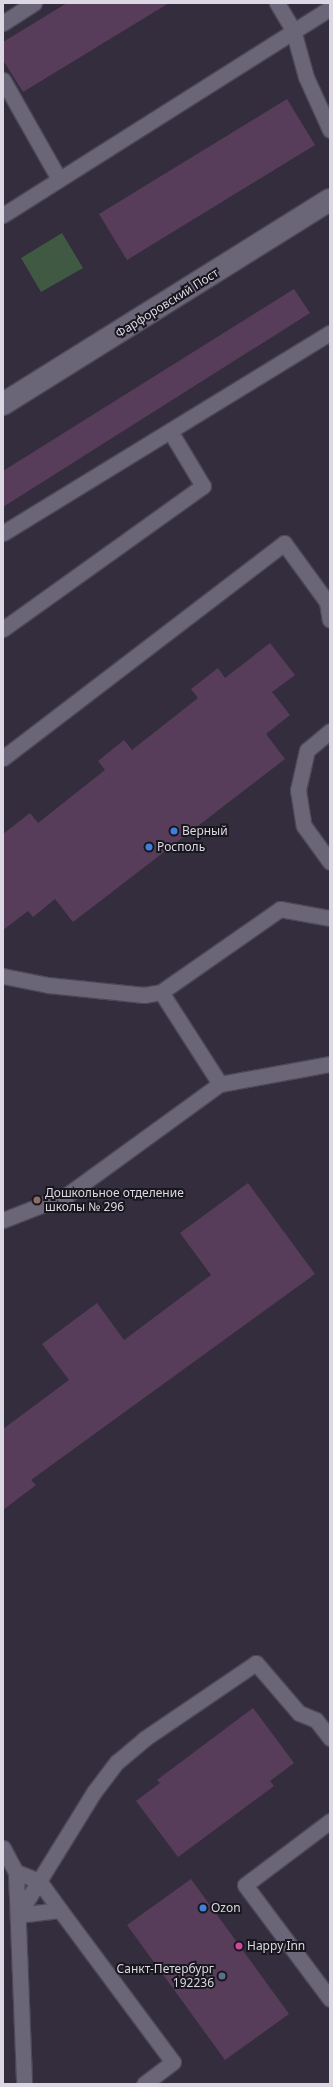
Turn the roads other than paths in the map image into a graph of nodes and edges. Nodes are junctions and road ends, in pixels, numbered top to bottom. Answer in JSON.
{"nodes":[{"id":1,"x":34,"y":3,"type":"edge"},
{"id":2,"x":277,"y":3,"type":"edge"},
{"id":3,"x":330,"y":8,"type":"edge"},
{"id":4,"x":3,"y":23,"type":"edge"},
{"id":5,"x":293,"y":30,"type":"junction"},
{"id":6,"x":3,"y":80,"type":"edge"},
{"id":7,"x":330,"y":130,"type":"edge"},
{"id":8,"x":59,"y":179,"type":"junction"},
{"id":9,"x":330,"y":200,"type":"edge"},
{"id":10,"x":3,"y":215,"type":"edge"},
{"id":11,"x":330,"y":333,"type":"edge"},
{"id":12,"x":3,"y":404,"type":"edge"},
{"id":13,"x":170,"y":431,"type":"junction"},
{"id":14,"x":3,"y":533,"type":"edge"},
{"id":15,"x":330,"y":620,"type":"edge"},
{"id":16,"x":3,"y":629,"type":"edge"},
{"id":17,"x":330,"y":731,"type":"edge"},
{"id":18,"x":3,"y":758,"type":"edge"},
{"id":19,"x":330,"y":862,"type":"edge"},
{"id":20,"x":330,"y":918,"type":"edge"},
{"id":21,"x":3,"y":976,"type":"edge"},
{"id":22,"x":162,"y":992,"type":"junction"},
{"id":23,"x":330,"y":1064,"type":"edge"},
{"id":24,"x":220,"y":1084,"type":"junction"},
{"id":25,"x":3,"y":1220,"type":"edge"},
{"id":26,"x":330,"y":1738,"type":"edge"},
{"id":27,"x":330,"y":1820,"type":"edge"},
{"id":28,"x":3,"y":1848,"type":"edge"},
{"id":29,"x":16,"y":1872,"type":"junction"},
{"id":30,"x":39,"y":1881,"type":"junction"},
{"id":31,"x":60,"y":1910,"type":"junction"},
{"id":32,"x":18,"y":1915,"type":"junction"},
{"id":33,"x":330,"y":1999,"type":"edge"},
{"id":34,"x":24,"y":2084,"type":"edge"},
{"id":35,"x":144,"y":2084,"type":"edge"}],
"edges":[{"from":1,"to":4,"type":"lane"},
{"from":2,"to":5,"type":"lane"},
{"from":3,"to":5,"type":"lane"},
{"from":5,"to":7,"type":"lane"},
{"from":5,"to":8,"type":"lane"},
{"from":6,"to":8,"type":"lane"},
{"from":8,"to":10,"type":"lane"},
{"from":9,"to":12,"type":"street","name":"Фарфоровский Пост"},
{"from":11,"to":13,"type":"lane"},
{"from":13,"to":14,"type":"lane"},
{"from":13,"to":16,"type":"lane"},
{"from":15,"to":18,"type":"lane"},
{"from":17,"to":19,"type":"lane"},
{"from":20,"to":22,"type":"lane"},
{"from":21,"to":22,"type":"lane"},
{"from":22,"to":24,"type":"lane"},
{"from":23,"to":24,"type":"lane"},
{"from":24,"to":25,"type":"lane"},
{"from":26,"to":30,"type":"lane"},
{"from":27,"to":33,"type":"lane"},
{"from":28,"to":29,"type":"lane"},
{"from":29,"to":30,"type":"lane"},
{"from":29,"to":32,"type":"lane"},
{"from":30,"to":31,"type":"lane"},
{"from":30,"to":32,"type":"lane"},
{"from":31,"to":32,"type":"lane"},
{"from":31,"to":35,"type":"lane"},
{"from":32,"to":34,"type":"lane"}]}
